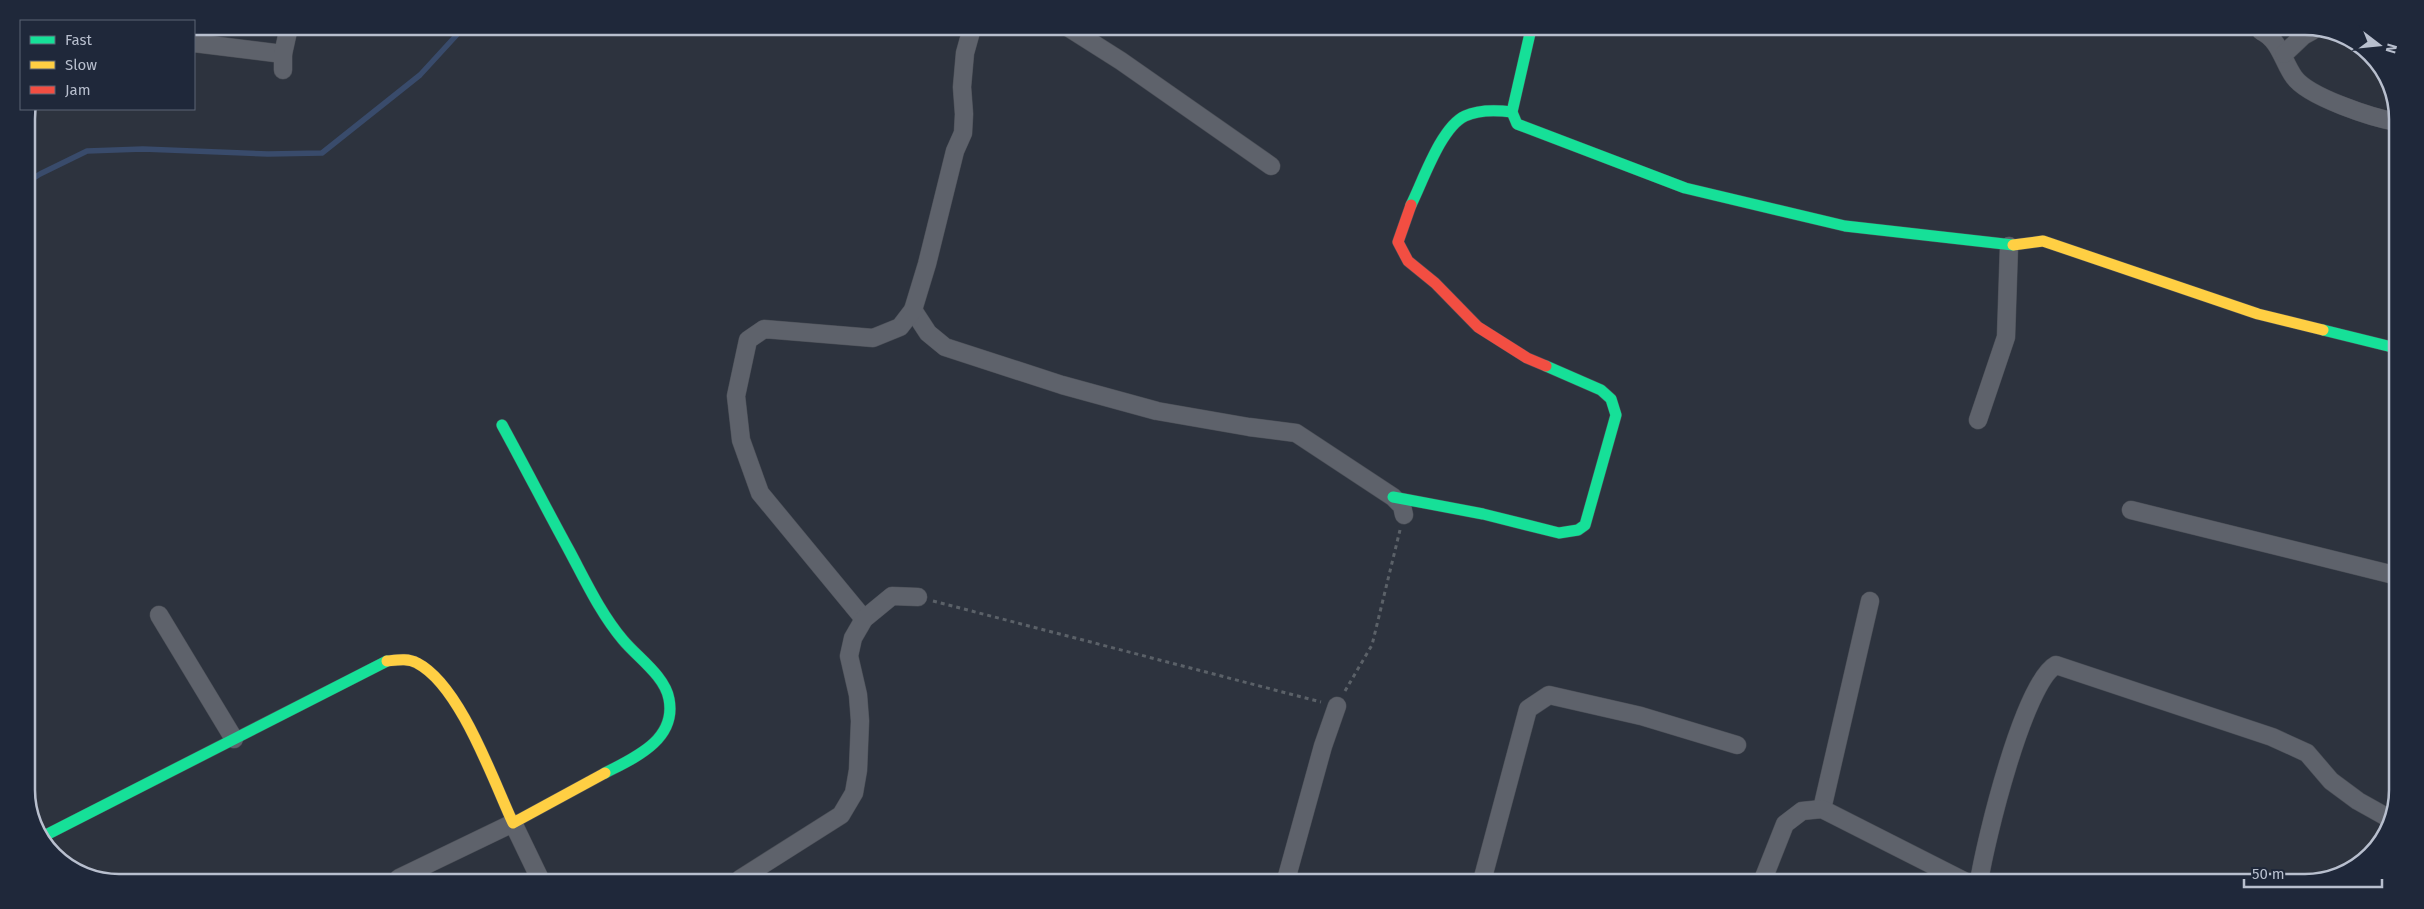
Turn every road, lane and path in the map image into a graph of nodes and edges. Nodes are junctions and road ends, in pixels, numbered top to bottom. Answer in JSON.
{"nodes":[{"id":1,"x":288,"y":35,"type":"edge"},
{"id":2,"x":970,"y":35,"type":"edge"},
{"id":3,"x":1080,"y":35,"type":"edge"},
{"id":4,"x":1530,"y":35,"type":"edge"},
{"id":5,"x":2268,"y":35,"type":"edge"},
{"id":6,"x":2305,"y":35,"type":"edge"},
{"id":7,"x":195,"y":43,"type":"edge"},
{"id":8,"x":2284,"y":54,"type":"junction"},
{"id":9,"x":1512,"y":112,"type":"junction"},
{"id":10,"x":2389,"y":119,"type":"edge"},
{"id":11,"x":1271,"y":166,"type":"dead end"},
{"id":12,"x":2009,"y":246,"type":"junction"},
{"id":13,"x":913,"y":310,"type":"junction"},
{"id":14,"x":2389,"y":346,"type":"edge"},
{"id":15,"x":1978,"y":420,"type":"dead end"},
{"id":16,"x":502,"y":425,"type":"dead end"},
{"id":17,"x":1393,"y":497,"type":"junction"},
{"id":18,"x":2131,"y":510,"type":"dead end"},
{"id":19,"x":1404,"y":515,"type":"joint"},
{"id":20,"x":2389,"y":574,"type":"edge"},
{"id":21,"x":918,"y":597,"type":"joint"},
{"id":22,"x":1870,"y":601,"type":"dead end"},
{"id":23,"x":159,"y":616,"type":"dead end"},
{"id":24,"x":864,"y":619,"type":"junction"},
{"id":25,"x":1337,"y":706,"type":"junction"},
{"id":26,"x":234,"y":739,"type":"junction"},
{"id":27,"x":1737,"y":744,"type":"dead end"},
{"id":28,"x":1822,"y":809,"type":"junction"},
{"id":29,"x":2385,"y":816,"type":"edge"},
{"id":30,"x":513,"y":823,"type":"junction"},
{"id":31,"x":47,"y":834,"type":"edge"},
{"id":32,"x":407,"y":874,"type":"edge"},
{"id":33,"x":538,"y":874,"type":"edge"},
{"id":34,"x":748,"y":874,"type":"edge"},
{"id":35,"x":1288,"y":874,"type":"edge"},
{"id":36,"x":1484,"y":874,"type":"edge"},
{"id":37,"x":1765,"y":874,"type":"edge"},
{"id":38,"x":1950,"y":874,"type":"edge"},
{"id":39,"x":1981,"y":874,"type":"edge"}],
"edges":[{"from":1,"to":7,"type":"street"},
{"from":2,"to":13,"type":"street"},
{"from":3,"to":11,"type":"street"},
{"from":4,"to":9,"type":"street"},
{"from":5,"to":8,"type":"street"},
{"from":6,"to":8,"type":"street"},
{"from":8,"to":10,"type":"street"},
{"from":9,"to":12,"type":"street"},
{"from":9,"to":17,"type":"street"},
{"from":12,"to":14,"type":"street"},
{"from":12,"to":15,"type":"street"},
{"from":13,"to":17,"type":"street"},
{"from":13,"to":24,"type":"street"},
{"from":16,"to":30,"type":"street"},
{"from":17,"to":19,"type":"street"},
{"from":18,"to":20,"type":"street"},
{"from":19,"to":25,"type":"path"},
{"from":21,"to":24,"type":"street"},
{"from":21,"to":25,"type":"path"},
{"from":22,"to":28,"type":"street"},
{"from":23,"to":26,"type":"street"},
{"from":24,"to":34,"type":"street"},
{"from":25,"to":35,"type":"street"},
{"from":26,"to":30,"type":"street"},
{"from":26,"to":31,"type":"street"},
{"from":27,"to":36,"type":"street"},
{"from":28,"to":37,"type":"street"},
{"from":28,"to":38,"type":"street"},
{"from":29,"to":39,"type":"street"},
{"from":30,"to":32,"type":"street"},
{"from":30,"to":33,"type":"street"}]}
